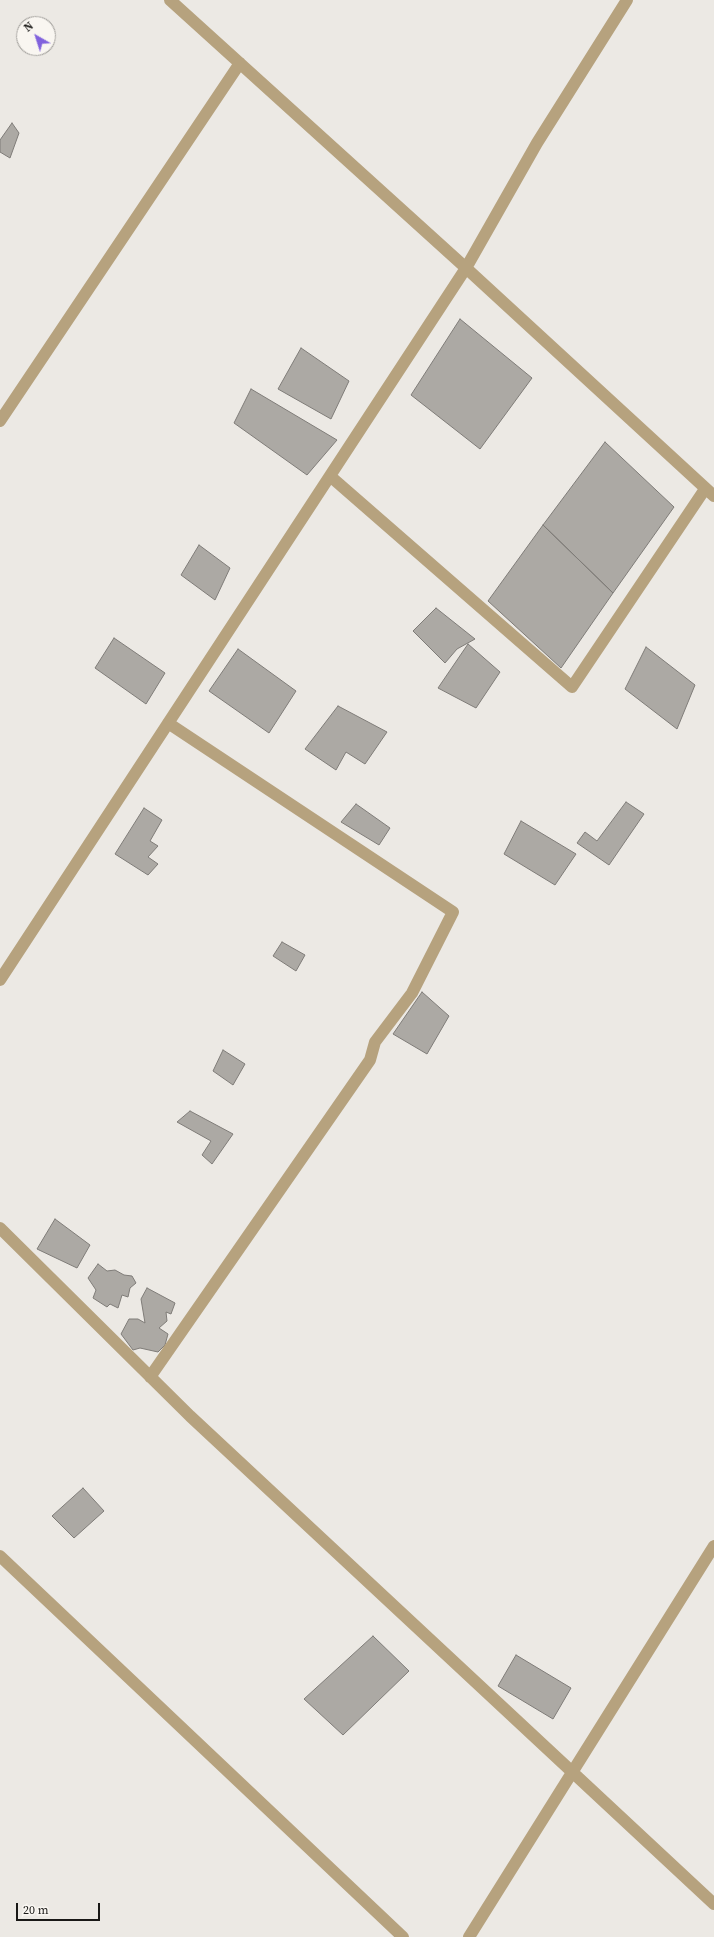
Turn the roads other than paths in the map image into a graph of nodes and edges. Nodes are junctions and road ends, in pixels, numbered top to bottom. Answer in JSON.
{"nodes":[{"id":1,"x":170,"y":0,"type":"edge"},
{"id":2,"x":627,"y":0,"type":"edge"},
{"id":3,"x":240,"y":63,"type":"junction"},
{"id":4,"x":466,"y":268,"type":"junction"},
{"id":5,"x":0,"y":421,"type":"edge"},
{"id":6,"x":330,"y":476,"type":"junction"},
{"id":7,"x":710,"y":492,"type":"edge"},
{"id":8,"x":168,"y":723,"type":"junction"},
{"id":9,"x":0,"y":980,"type":"edge"},
{"id":10,"x":0,"y":1228,"type":"edge"},
{"id":11,"x":150,"y":1377,"type":"junction"},
{"id":12,"x":714,"y":1546,"type":"edge"},
{"id":13,"x":0,"y":1556,"type":"edge"},
{"id":14,"x":572,"y":1772,"type":"junction"},
{"id":15,"x":714,"y":1904,"type":"edge"},
{"id":16,"x":403,"y":1937,"type":"edge"},
{"id":17,"x":469,"y":1937,"type":"edge"}],
"edges":[{"from":1,"to":3,"type":"street"},
{"from":2,"to":4,"type":"street"},
{"from":3,"to":4,"type":"street"},
{"from":3,"to":5,"type":"street"},
{"from":4,"to":6,"type":"street"},
{"from":4,"to":7,"type":"street"},
{"from":6,"to":7,"type":"street"},
{"from":6,"to":8,"type":"street"},
{"from":8,"to":9,"type":"street"},
{"from":8,"to":11,"type":"street"},
{"from":10,"to":11,"type":"street"},
{"from":11,"to":14,"type":"street"},
{"from":12,"to":14,"type":"street"},
{"from":13,"to":16,"type":"street"},
{"from":14,"to":15,"type":"street"},
{"from":14,"to":17,"type":"street"}]}
